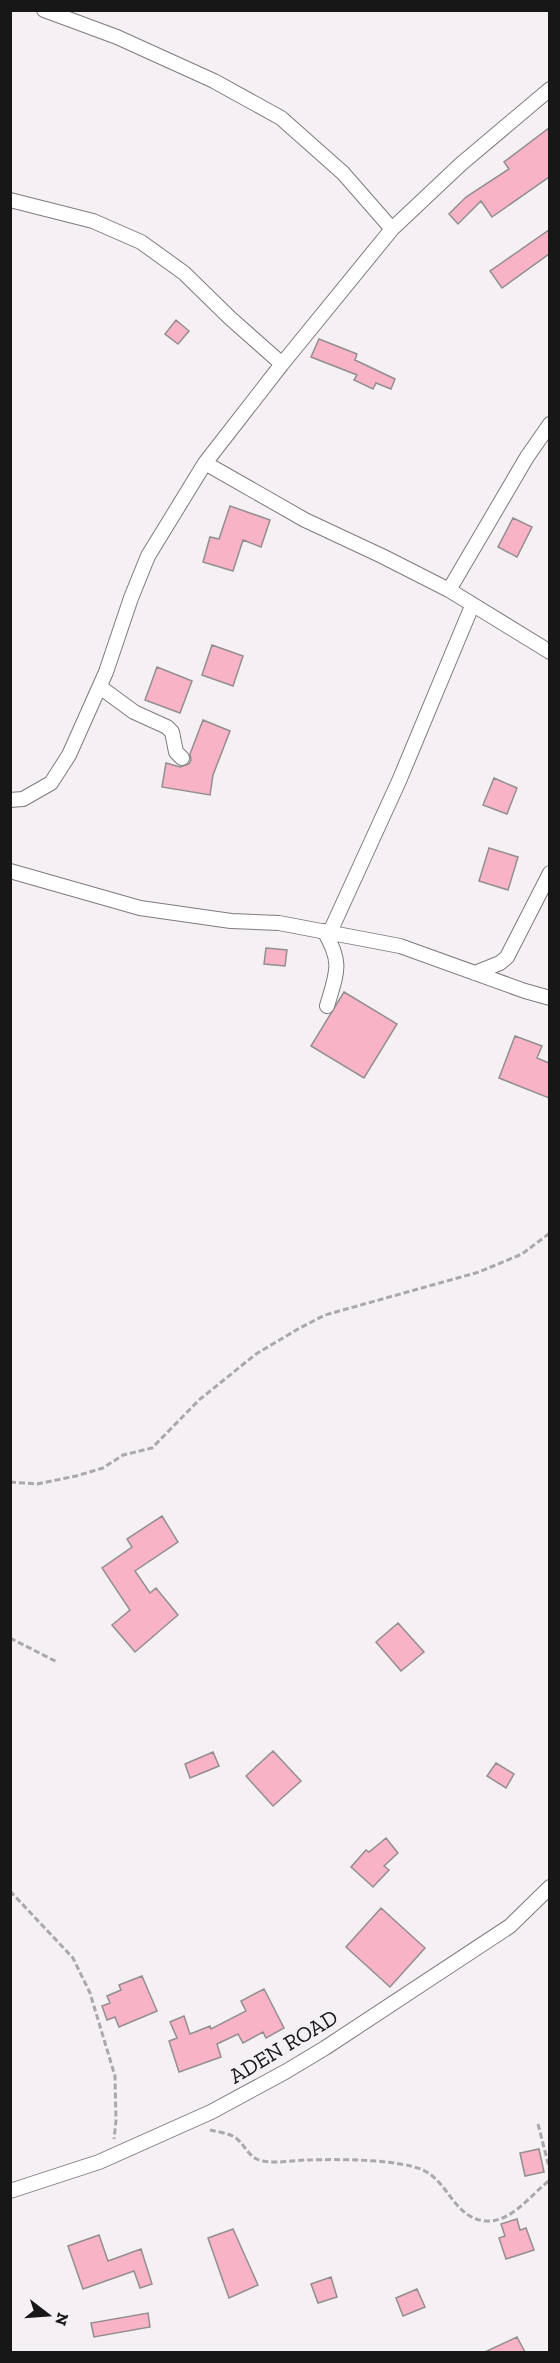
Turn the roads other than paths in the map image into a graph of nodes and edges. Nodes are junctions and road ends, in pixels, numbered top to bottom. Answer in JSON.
{"nodes":[{"id":1,"x":45,"y":10,"type":"edge"},
{"id":2,"x":549,"y":89,"type":"edge"},
{"id":3,"x":10,"y":200,"type":"edge"},
{"id":4,"x":392,"y":229,"type":"junction"},
{"id":5,"x":282,"y":364,"type":"junction"},
{"id":6,"x":549,"y":424,"type":"edge"},
{"id":7,"x":205,"y":463,"type":"junction"},
{"id":8,"x":449,"y":590,"type":"junction"},
{"id":9,"x":471,"y":606,"type":"junction"},
{"id":10,"x":549,"y":652,"type":"edge"},
{"id":11,"x":100,"y":687,"type":"junction"},
{"id":12,"x":182,"y":758,"type":"dead end"},
{"id":13,"x":10,"y":800,"type":"edge"},
{"id":14,"x":10,"y":871,"type":"edge"},
{"id":15,"x":549,"y":873,"type":"edge"},
{"id":16,"x":327,"y":931,"type":"junction"},
{"id":17,"x":475,"y":973,"type":"junction"},
{"id":18,"x":549,"y":998,"type":"edge"},
{"id":19,"x":327,"y":1006,"type":"dead end"},
{"id":20,"x":549,"y":1887,"type":"edge"},
{"id":21,"x":10,"y":2191,"type":"edge"}],
"edges":[{"from":1,"to":4,"type":"street"},
{"from":2,"to":4,"type":"street"},
{"from":3,"to":5,"type":"street"},
{"from":4,"to":5,"type":"street"},
{"from":5,"to":7,"type":"street"},
{"from":6,"to":8,"type":"street"},
{"from":7,"to":8,"type":"street"},
{"from":7,"to":11,"type":"street"},
{"from":8,"to":9,"type":"street"},
{"from":9,"to":10,"type":"street"},
{"from":9,"to":16,"type":"street"},
{"from":11,"to":12,"type":"street"},
{"from":11,"to":13,"type":"street"},
{"from":14,"to":16,"type":"street"},
{"from":15,"to":17,"type":"street"},
{"from":16,"to":17,"type":"street"},
{"from":16,"to":19,"type":"street"},
{"from":17,"to":18,"type":"street"},
{"from":20,"to":21,"type":"street","name":"ADEN ROAD"}]}
